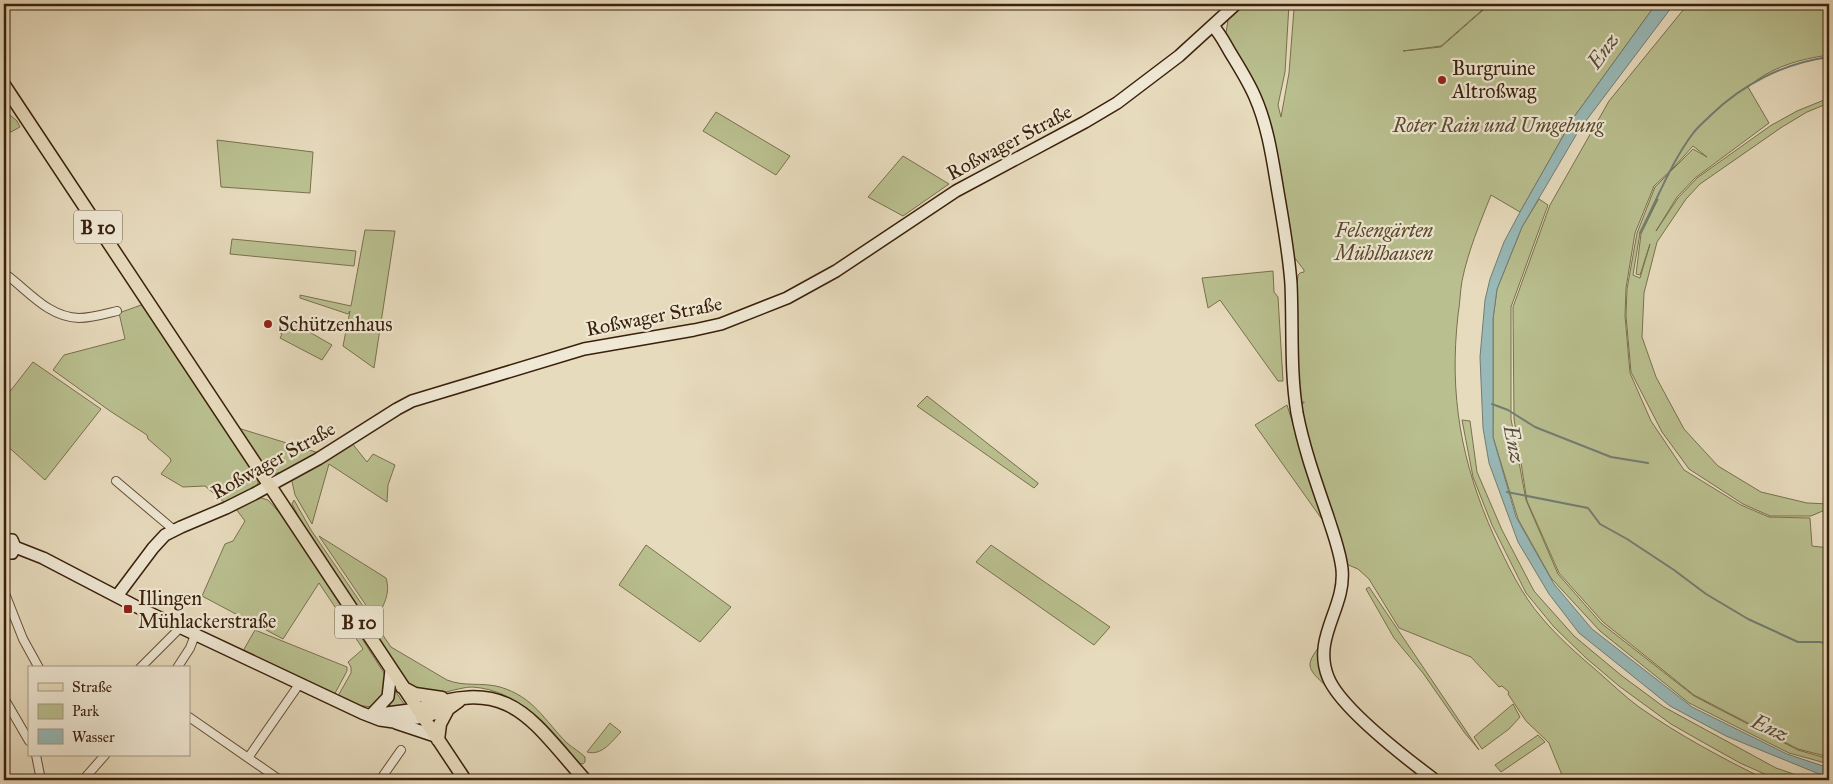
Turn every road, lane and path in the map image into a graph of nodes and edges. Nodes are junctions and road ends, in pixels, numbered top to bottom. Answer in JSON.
{"nodes":[{"id":1,"x":1236,"y":4,"type":"edge"},
{"id":2,"x":1210,"y":29,"type":"junction"},
{"id":3,"x":4,"y":85,"type":"edge"},
{"id":4,"x":4,"y":273,"type":"edge"},
{"id":5,"x":117,"y":311,"type":"dead end"},
{"id":6,"x":116,"y":482,"type":"dead end"},
{"id":7,"x":269,"y":485,"type":"junction"},
{"id":8,"x":174,"y":530,"type":"junction"},
{"id":9,"x":4,"y":540,"type":"edge"},
{"id":10,"x":15,"y":547,"type":"junction"},
{"id":11,"x":4,"y":553,"type":"edge"},
{"id":12,"x":4,"y":591,"type":"edge"},
{"id":13,"x":117,"y":596,"type":"junction"},
{"id":14,"x":7,"y":610,"type":"edge"},
{"id":15,"x":180,"y":628,"type":"junction"},
{"id":16,"x":195,"y":635,"type":"junction"},
{"id":17,"x":39,"y":666,"type":"edge"},
{"id":18,"x":142,"y":666,"type":"edge"},
{"id":19,"x":178,"y":666,"type":"edge"},
{"id":20,"x":391,"y":670,"type":"junction"},
{"id":21,"x":300,"y":683,"type":"junction"},
{"id":22,"x":402,"y":686,"type":"junction"},
{"id":23,"x":4,"y":698,"type":"edge"},
{"id":24,"x":454,"y":702,"type":"junction"},
{"id":25,"x":420,"y":713,"type":"junction"},
{"id":26,"x":371,"y":715,"type":"junction"},
{"id":27,"x":190,"y":718,"type":"edge"},
{"id":28,"x":28,"y":722,"type":"edge"},
{"id":29,"x":394,"y":722,"type":"junction"},
{"id":30,"x":21,"y":726,"type":"junction"},
{"id":31,"x":436,"y":738,"type":"junction"},
{"id":32,"x":28,"y":739,"type":"edge"},
{"id":33,"x":401,"y":750,"type":"dead end"},
{"id":34,"x":36,"y":756,"type":"edge"},
{"id":35,"x":104,"y":756,"type":"edge"},
{"id":36,"x":248,"y":758,"type":"junction"},
{"id":37,"x":41,"y":780,"type":"edge"},
{"id":38,"x":83,"y":780,"type":"edge"},
{"id":39,"x":280,"y":780,"type":"edge"},
{"id":40,"x":380,"y":780,"type":"edge"},
{"id":41,"x":465,"y":780,"type":"edge"},
{"id":42,"x":585,"y":780,"type":"edge"},
{"id":43,"x":1435,"y":780,"type":"edge"}],
"edges":[{"from":1,"to":2,"type":"street","name":"Roßwager Straße"},
{"from":2,"to":7,"type":"street","name":"Roßwager Straße"},
{"from":2,"to":43,"type":"street"},
{"from":3,"to":7,"type":"main road","number":"B 10"},
{"from":4,"to":5,"type":"street"},
{"from":6,"to":8,"type":"street"},
{"from":7,"to":8,"type":"street","name":"Roßwager Straße"},
{"from":7,"to":20,"type":"main road","number":"B 10"},
{"from":8,"to":13,"type":"street","name":"Roßwager Straße"},
{"from":9,"to":10,"type":"street"},
{"from":10,"to":11,"type":"street"},
{"from":10,"to":13,"type":"street"},
{"from":12,"to":14,"type":"street"},
{"from":13,"to":15,"type":"street"},
{"from":14,"to":17,"type":"street"},
{"from":15,"to":16,"type":"street"},
{"from":15,"to":18,"type":"street"},
{"from":16,"to":19,"type":"street"},
{"from":16,"to":21,"type":"street"},
{"from":20,"to":22,"type":"main road","number":"B 10"},
{"from":20,"to":26,"type":"street"},
{"from":21,"to":26,"type":"street"},
{"from":21,"to":36,"type":"street"},
{"from":22,"to":24,"type":"main road"},
{"from":22,"to":25,"type":"main road","number":"B 10"},
{"from":23,"to":30,"type":"street"},
{"from":24,"to":25,"type":"main road"},
{"from":24,"to":31,"type":"main road"},
{"from":24,"to":42,"type":"main road"},
{"from":25,"to":26,"type":"street"},
{"from":25,"to":29,"type":"street"},
{"from":25,"to":31,"type":"main road"},
{"from":26,"to":29,"type":"street"},
{"from":27,"to":36,"type":"street"},
{"from":28,"to":30,"type":"street"},
{"from":29,"to":31,"type":"street"},
{"from":30,"to":32,"type":"street"},
{"from":31,"to":41,"type":"main road"},
{"from":33,"to":40,"type":"street"},
{"from":34,"to":37,"type":"street"},
{"from":35,"to":38,"type":"street"},
{"from":36,"to":39,"type":"street"}]}
